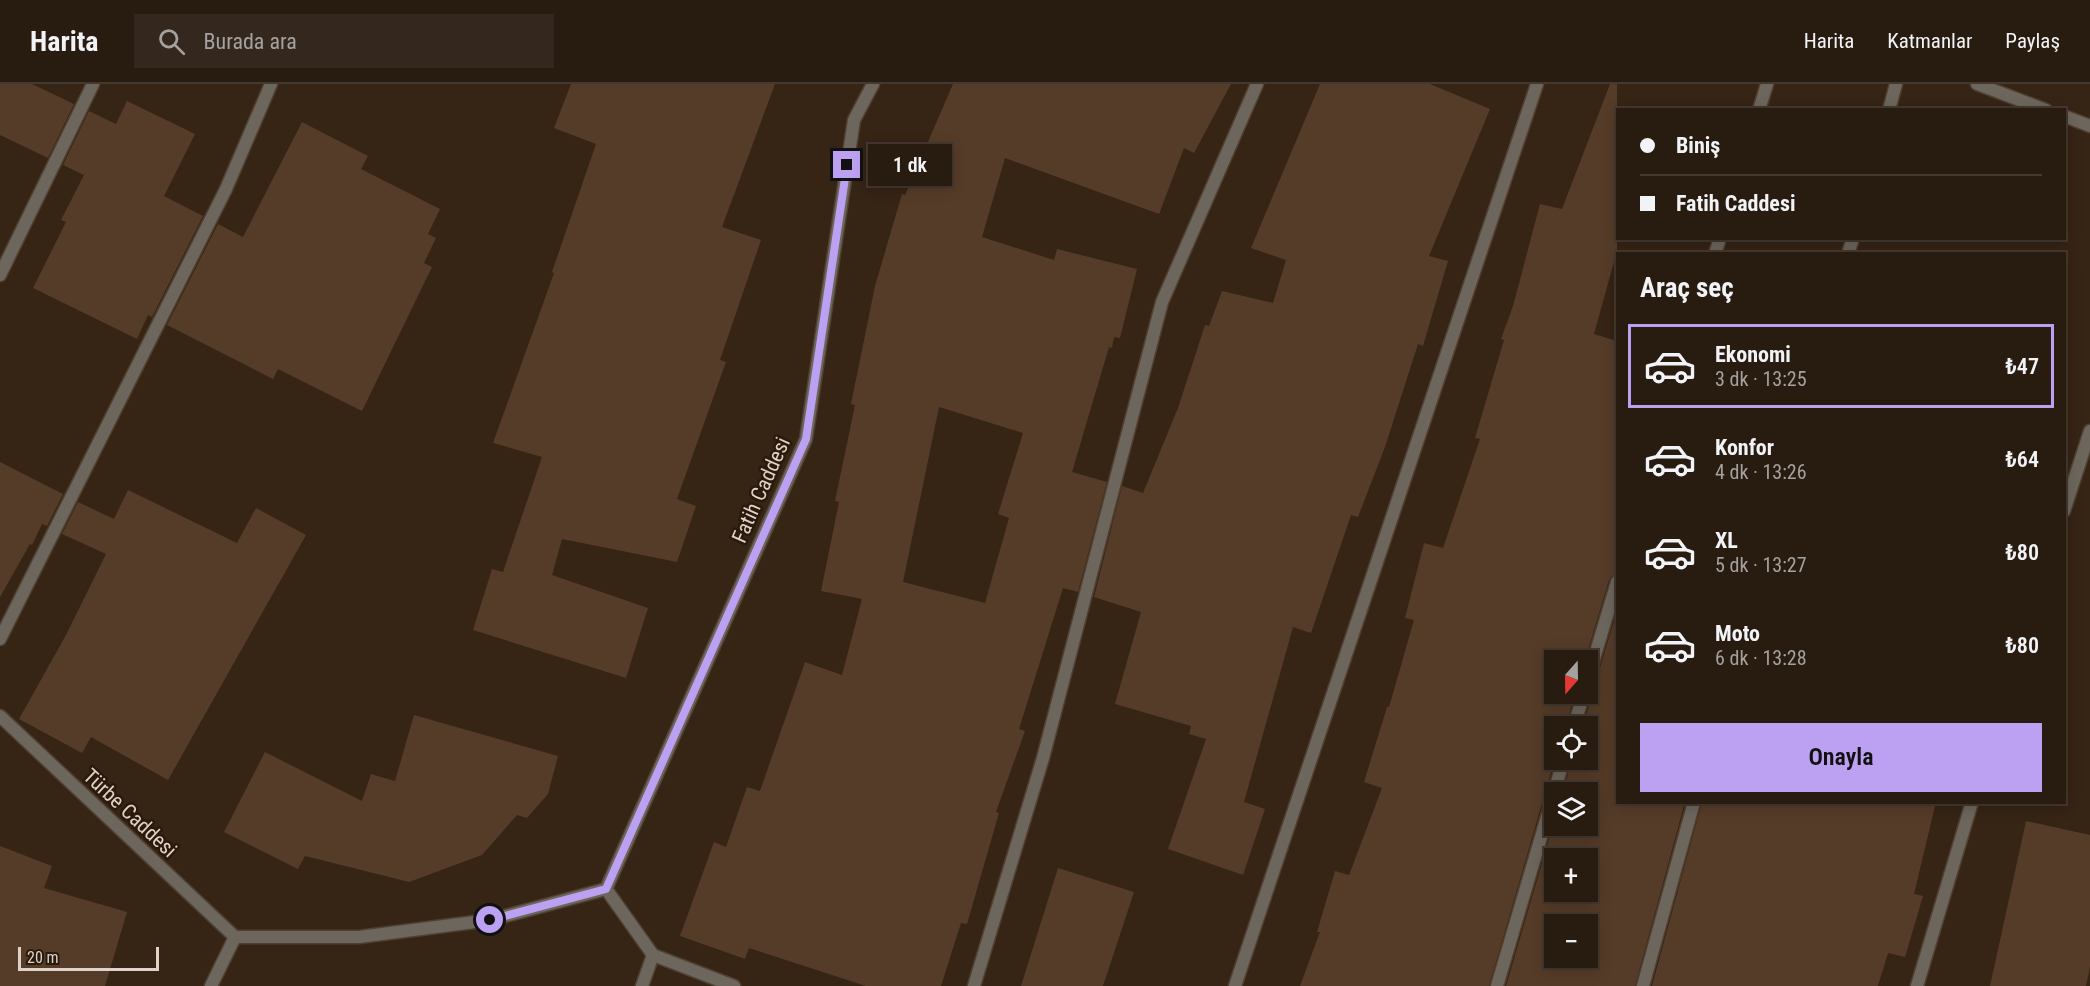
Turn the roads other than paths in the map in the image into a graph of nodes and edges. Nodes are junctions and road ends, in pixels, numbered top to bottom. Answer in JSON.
{"nodes":[{"id":1,"x":93,"y":84,"type":"edge"},
{"id":2,"x":271,"y":84,"type":"edge"},
{"id":3,"x":873,"y":84,"type":"edge"},
{"id":4,"x":1257,"y":84,"type":"edge"},
{"id":5,"x":1537,"y":84,"type":"edge"},
{"id":6,"x":1767,"y":84,"type":"edge"},
{"id":7,"x":1896,"y":84,"type":"edge"},
{"id":8,"x":1977,"y":84,"type":"edge"},
{"id":9,"x":1760,"y":108,"type":"edge"},
{"id":10,"x":1890,"y":108,"type":"edge"},
{"id":11,"x":2041,"y":108,"type":"edge"},
{"id":12,"x":2066,"y":117,"type":"edge"},
{"id":13,"x":2090,"y":126,"type":"edge"},
{"id":14,"x":0,"y":275,"type":"edge"},
{"id":15,"x":2090,"y":431,"type":"edge"},
{"id":16,"x":2066,"y":505,"type":"edge"},
{"id":17,"x":1616,"y":585,"type":"edge"},
{"id":18,"x":0,"y":639,"type":"edge"},
{"id":19,"x":1597,"y":650,"type":"edge"},
{"id":20,"x":0,"y":716,"type":"edge"},
{"id":21,"x":1693,"y":804,"type":"edge"},
{"id":22,"x":1971,"y":804,"type":"edge"},
{"id":23,"x":1544,"y":827,"type":"edge"},
{"id":24,"x":606,"y":889,"type":"junction"},
{"id":25,"x":235,"y":937,"type":"junction"},
{"id":26,"x":654,"y":955,"type":"junction"},
{"id":27,"x":211,"y":986,"type":"edge"},
{"id":28,"x":642,"y":986,"type":"edge"},
{"id":29,"x":734,"y":986,"type":"edge"},
{"id":30,"x":974,"y":986,"type":"edge"},
{"id":31,"x":1236,"y":986,"type":"edge"},
{"id":32,"x":1497,"y":986,"type":"edge"},
{"id":33,"x":1643,"y":986,"type":"edge"},
{"id":34,"x":1917,"y":986,"type":"edge"}],
"edges":[{"from":1,"to":14,"type":"street"},
{"from":2,"to":18,"type":"street"},
{"from":3,"to":24,"type":"street","name":"Fatih Caddesi"},
{"from":4,"to":30,"type":"street"},
{"from":5,"to":31,"type":"street"},
{"from":6,"to":9,"type":"street"},
{"from":7,"to":10,"type":"street"},
{"from":8,"to":11,"type":"street"},
{"from":12,"to":13,"type":"street"},
{"from":15,"to":16,"type":"street"},
{"from":17,"to":19,"type":"street"},
{"from":20,"to":25,"type":"street","name":"Türbe Caddesi"},
{"from":21,"to":33,"type":"street"},
{"from":22,"to":34,"type":"street"},
{"from":23,"to":32,"type":"street"},
{"from":24,"to":25,"type":"street"},
{"from":24,"to":26,"type":"street"},
{"from":25,"to":27,"type":"street"},
{"from":26,"to":28,"type":"street"},
{"from":26,"to":29,"type":"street"}]}
